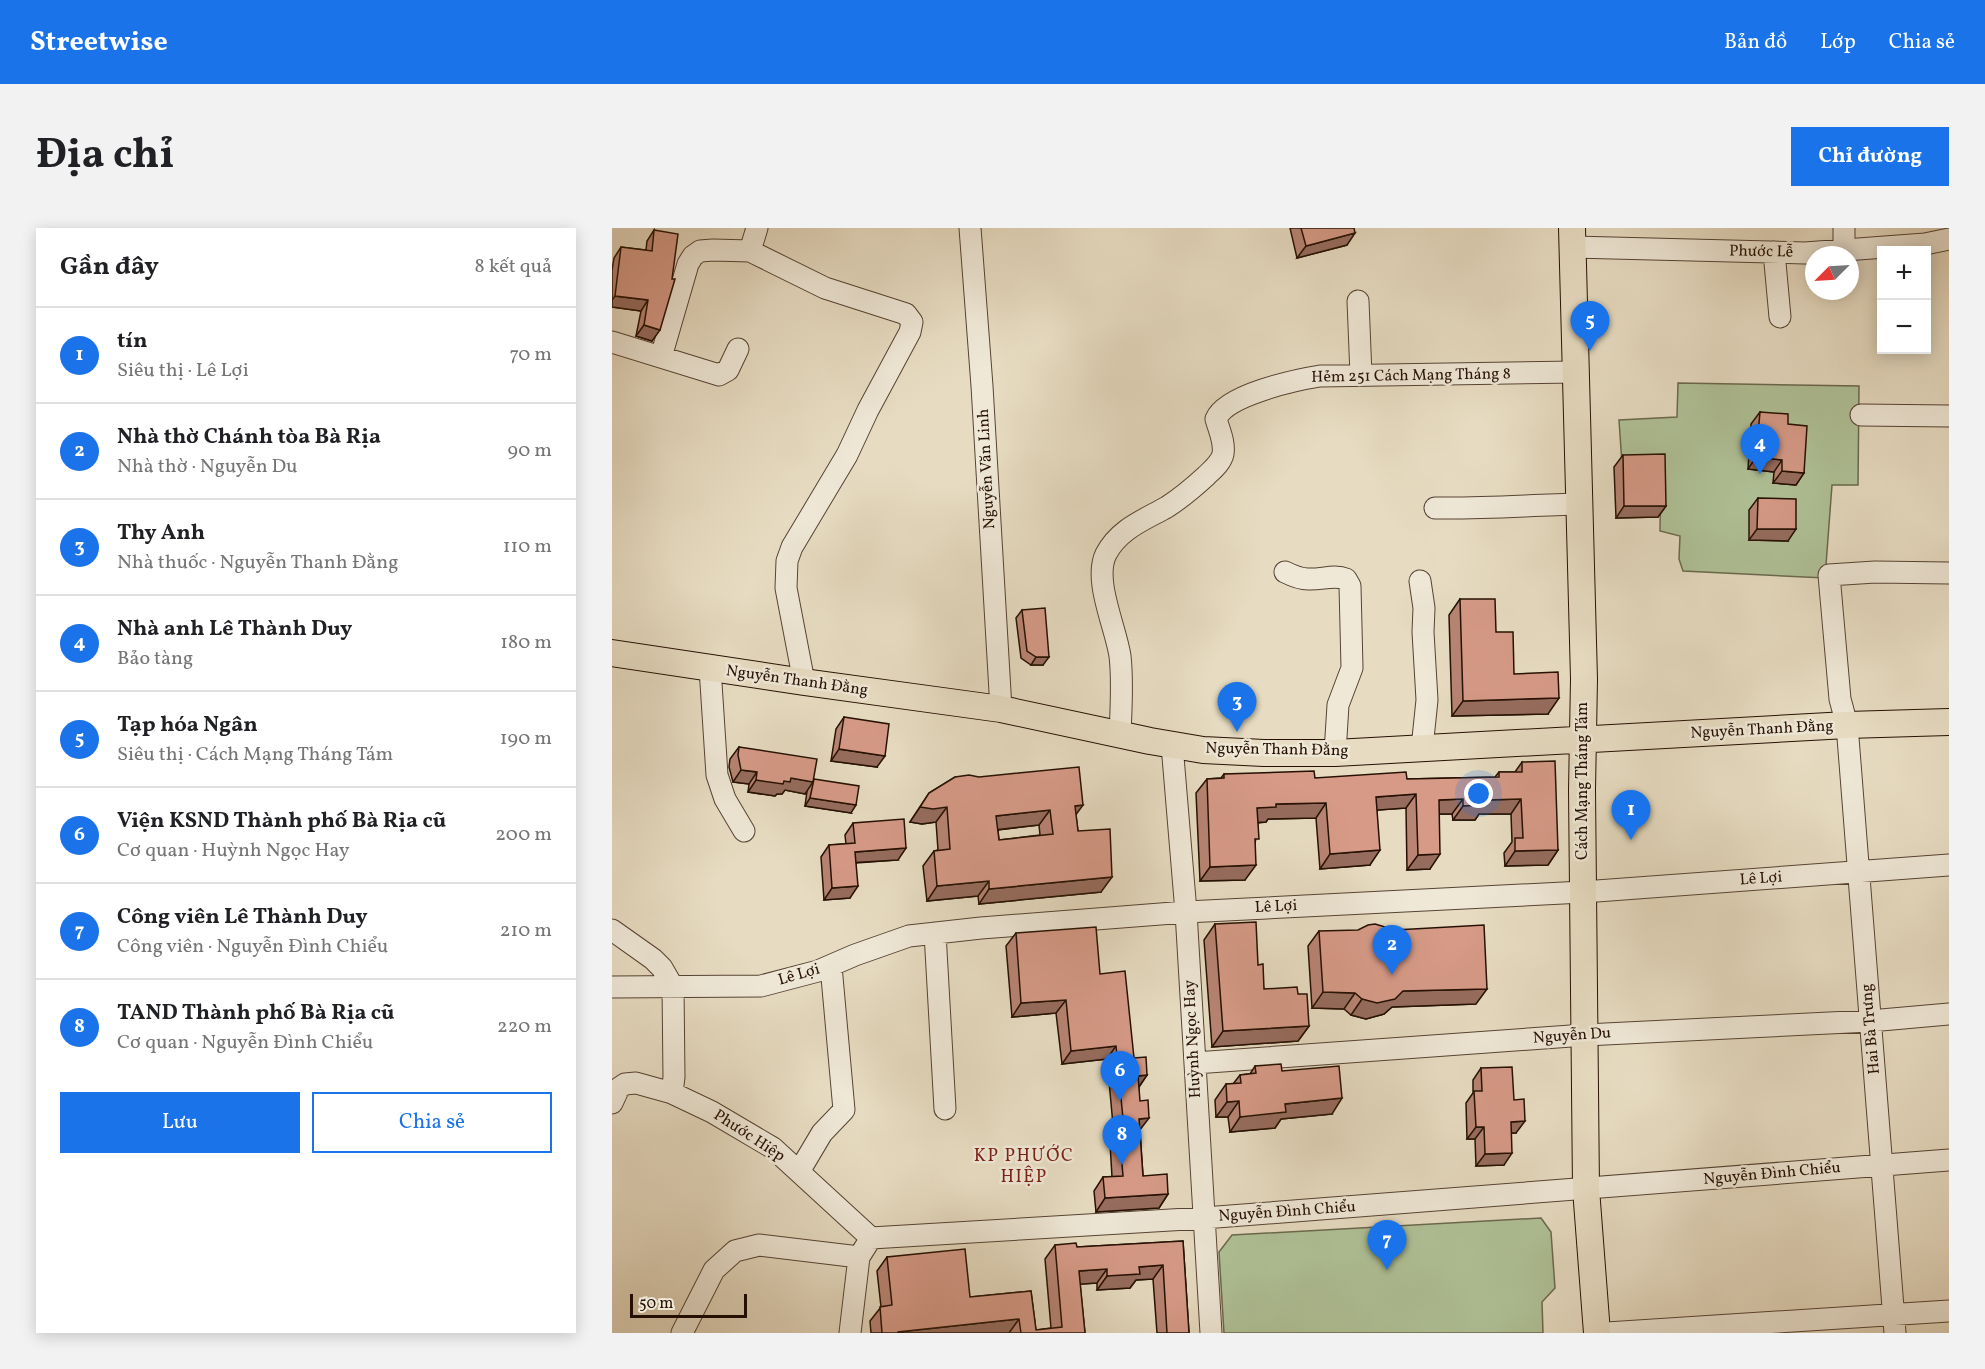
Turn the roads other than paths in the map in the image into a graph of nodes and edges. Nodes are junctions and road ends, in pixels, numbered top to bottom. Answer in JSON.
{"nodes":[{"id":1,"x":757,"y":228,"type":"edge"},
{"id":2,"x":970,"y":228,"type":"edge"},
{"id":3,"x":1844,"y":228,"type":"edge"},
{"id":4,"x":1572,"y":238,"type":"edge"},
{"id":5,"x":1949,"y":239,"type":"edge"},
{"id":6,"x":1845,"y":246,"type":"edge"},
{"id":7,"x":1859,"y":249,"type":"edge"},
{"id":8,"x":750,"y":251,"type":"junction"},
{"id":9,"x":1774,"y":252,"type":"junction"},
{"id":10,"x":1805,"y":253,"type":"edge"},
{"id":11,"x":1358,"y":301,"type":"dead end"},
{"id":12,"x":1780,"y":317,"type":"dead end"},
{"id":13,"x":612,"y":342,"type":"edge"},
{"id":14,"x":738,"y":349,"type":"dead end"},
{"id":15,"x":661,"y":357,"type":"junction"},
{"id":16,"x":1576,"y":372,"type":"junction"},
{"id":17,"x":1361,"y":375,"type":"junction"},
{"id":18,"x":1861,"y":415,"type":"dead end"},
{"id":19,"x":1949,"y":416,"type":"edge"},
{"id":20,"x":1579,"y":504,"type":"junction"},
{"id":21,"x":1435,"y":508,"type":"dead end"},
{"id":22,"x":1285,"y":572,"type":"dead end"},
{"id":23,"x":1949,"y":573,"type":"edge"},
{"id":24,"x":1420,"y":581,"type":"dead end"},
{"id":25,"x":612,"y":653,"type":"edge"},
{"id":26,"x":710,"y":668,"type":"junction"},
{"id":27,"x":804,"y":682,"type":"junction"},
{"id":28,"x":1001,"y":709,"type":"junction"},
{"id":29,"x":1949,"y":722,"type":"edge"},
{"id":30,"x":1847,"y":725,"type":"junction"},
{"id":31,"x":1120,"y":734,"type":"junction"},
{"id":32,"x":1584,"y":740,"type":"junction"},
{"id":33,"x":1172,"y":745,"type":"junction"},
{"id":34,"x":1422,"y":748,"type":"junction"},
{"id":35,"x":1335,"y":753,"type":"junction"},
{"id":36,"x":744,"y":831,"type":"dead end"},
{"id":37,"x":1949,"y":865,"type":"edge"},
{"id":38,"x":1859,"y":872,"type":"junction"},
{"id":39,"x":1583,"y":891,"type":"junction"},
{"id":40,"x":1186,"y":912,"type":"junction"},
{"id":41,"x":612,"y":930,"type":"edge"},
{"id":42,"x":936,"y":933,"type":"junction"},
{"id":43,"x":831,"y":966,"type":"junction"},
{"id":44,"x":612,"y":987,"type":"edge"},
{"id":45,"x":673,"y":987,"type":"junction"},
{"id":46,"x":1949,"y":1014,"type":"edge"},
{"id":47,"x":1870,"y":1021,"type":"junction"},
{"id":48,"x":1585,"y":1035,"type":"junction"},
{"id":49,"x":1195,"y":1064,"type":"junction"},
{"id":50,"x":672,"y":1093,"type":"junction"},
{"id":51,"x":612,"y":1103,"type":"edge"},
{"id":52,"x":945,"y":1109,"type":"dead end"},
{"id":53,"x":1949,"y":1160,"type":"edge"},
{"id":54,"x":1882,"y":1165,"type":"junction"},
{"id":55,"x":800,"y":1170,"type":"junction"},
{"id":56,"x":1586,"y":1189,"type":"junction"},
{"id":57,"x":1204,"y":1218,"type":"junction"},
{"id":58,"x":872,"y":1238,"type":"junction"},
{"id":59,"x":859,"y":1257,"type":"junction"},
{"id":60,"x":1949,"y":1311,"type":"edge"},
{"id":61,"x":1894,"y":1324,"type":"edge"},
{"id":62,"x":682,"y":1333,"type":"edge"},
{"id":63,"x":850,"y":1333,"type":"edge"},
{"id":64,"x":1210,"y":1333,"type":"edge"},
{"id":65,"x":1597,"y":1333,"type":"edge"},
{"id":66,"x":1608,"y":1333,"type":"edge"}],
"edges":[{"from":1,"to":8,"type":"street"},
{"from":2,"to":28,"type":"street","name":"Nguyễn Văn Linh"},
{"from":3,"to":6,"type":"street"},
{"from":4,"to":9,"type":"street","name":"Phước Lễ"},
{"from":4,"to":16,"type":"main road","name":"Cách Mạng Tháng Tám"},
{"from":5,"to":7,"type":"street","name":"Phước Lễ"},
{"from":8,"to":15,"type":"street"},
{"from":8,"to":27,"type":"street"},
{"from":9,"to":10,"type":"street","name":"Phước Lễ"},
{"from":9,"to":12,"type":"street"},
{"from":11,"to":17,"type":"street"},
{"from":13,"to":15,"type":"street"},
{"from":14,"to":15,"type":"street"},
{"from":16,"to":17,"type":"street","name":"Hẻm 251 Cách Mạng Tháng 8"},
{"from":16,"to":20,"type":"main road","name":"Cách Mạng Tháng Tám"},
{"from":17,"to":31,"type":"street","name":"Hẻm 251 Cách Mạng Tháng 8"},
{"from":18,"to":19,"type":"street"},
{"from":20,"to":21,"type":"street"},
{"from":20,"to":32,"type":"main road","name":"Cách Mạng Tháng Tám"},
{"from":22,"to":35,"type":"street"},
{"from":23,"to":30,"type":"street","name":"Hai Bà Trưng"},
{"from":24,"to":34,"type":"street"},
{"from":25,"to":26,"type":"main road","name":"Nguyễn Thanh Đằng"},
{"from":26,"to":27,"type":"main road","name":"Nguyễn Thanh Đằng"},
{"from":26,"to":36,"type":"street"},
{"from":27,"to":28,"type":"main road","name":"Nguyễn Thanh Đằng"},
{"from":28,"to":31,"type":"main road","name":"Nguyễn Thanh Đằng"},
{"from":29,"to":30,"type":"main road","name":"Nguyễn Thanh Đằng"},
{"from":30,"to":32,"type":"main road","name":"Nguyễn Thanh Đằng"},
{"from":30,"to":38,"type":"street","name":"Hai Bà Trưng"},
{"from":31,"to":33,"type":"main road","name":"Nguyễn Thanh Đằng"},
{"from":32,"to":34,"type":"main road","name":"Nguyễn Thanh Đằng"},
{"from":32,"to":39,"type":"main road","name":"Cách Mạng Tháng Tám"},
{"from":33,"to":35,"type":"main road","name":"Nguyễn Thanh Đằng"},
{"from":33,"to":40,"type":"street","name":"Huỳnh Ngọc Hay"},
{"from":34,"to":35,"type":"main road","name":"Nguyễn Thanh Đằng"},
{"from":37,"to":38,"type":"street","name":"Lê Lợi"},
{"from":38,"to":39,"type":"street","name":"Lê Lợi"},
{"from":38,"to":47,"type":"street","name":"Hai Bà Trưng"},
{"from":39,"to":40,"type":"street","name":"Lê Lợi"},
{"from":39,"to":48,"type":"main road","name":"Cách Mạng Tháng Tám"},
{"from":40,"to":42,"type":"street","name":"Lê Lợi"},
{"from":40,"to":49,"type":"street","name":"Huỳnh Ngọc Hay"},
{"from":41,"to":45,"type":"street"},
{"from":42,"to":43,"type":"street","name":"Lê Lợi"},
{"from":42,"to":52,"type":"street"},
{"from":43,"to":45,"type":"street","name":"Lê Lợi"},
{"from":43,"to":55,"type":"street"},
{"from":44,"to":45,"type":"street","name":"Lê Lợi"},
{"from":45,"to":50,"type":"street"},
{"from":46,"to":47,"type":"street","name":"Nguyễn Du"},
{"from":47,"to":48,"type":"street","name":"Nguyễn Du"},
{"from":47,"to":54,"type":"street","name":"Hai Bà Trưng"},
{"from":48,"to":49,"type":"street","name":"Nguyễn Du"},
{"from":48,"to":56,"type":"main road","name":"Cách Mạng Tháng Tám"},
{"from":49,"to":57,"type":"street","name":"Huỳnh Ngọc Hay"},
{"from":50,"to":51,"type":"street","name":"Phước Hiệp"},
{"from":50,"to":55,"type":"street","name":"Phước Hiệp"},
{"from":53,"to":54,"type":"street","name":"Nguyễn Đình Chiểu"},
{"from":54,"to":56,"type":"street","name":"Nguyễn Đình Chiểu"},
{"from":54,"to":61,"type":"street","name":"Hai Bà Trưng"},
{"from":55,"to":58,"type":"street","name":"Phước Hiệp"},
{"from":56,"to":57,"type":"street","name":"Nguyễn Đình Chiểu"},
{"from":56,"to":65,"type":"main road","name":"Cách Mạng Tháng Tám"},
{"from":57,"to":58,"type":"street","name":"Nguyễn Đình Chiểu"},
{"from":57,"to":64,"type":"street","name":"Huỳnh Ngọc Hay"},
{"from":58,"to":59,"type":"street"},
{"from":59,"to":62,"type":"street"},
{"from":59,"to":63,"type":"street"},
{"from":60,"to":61,"type":"street"},
{"from":61,"to":66,"type":"street"}]}
